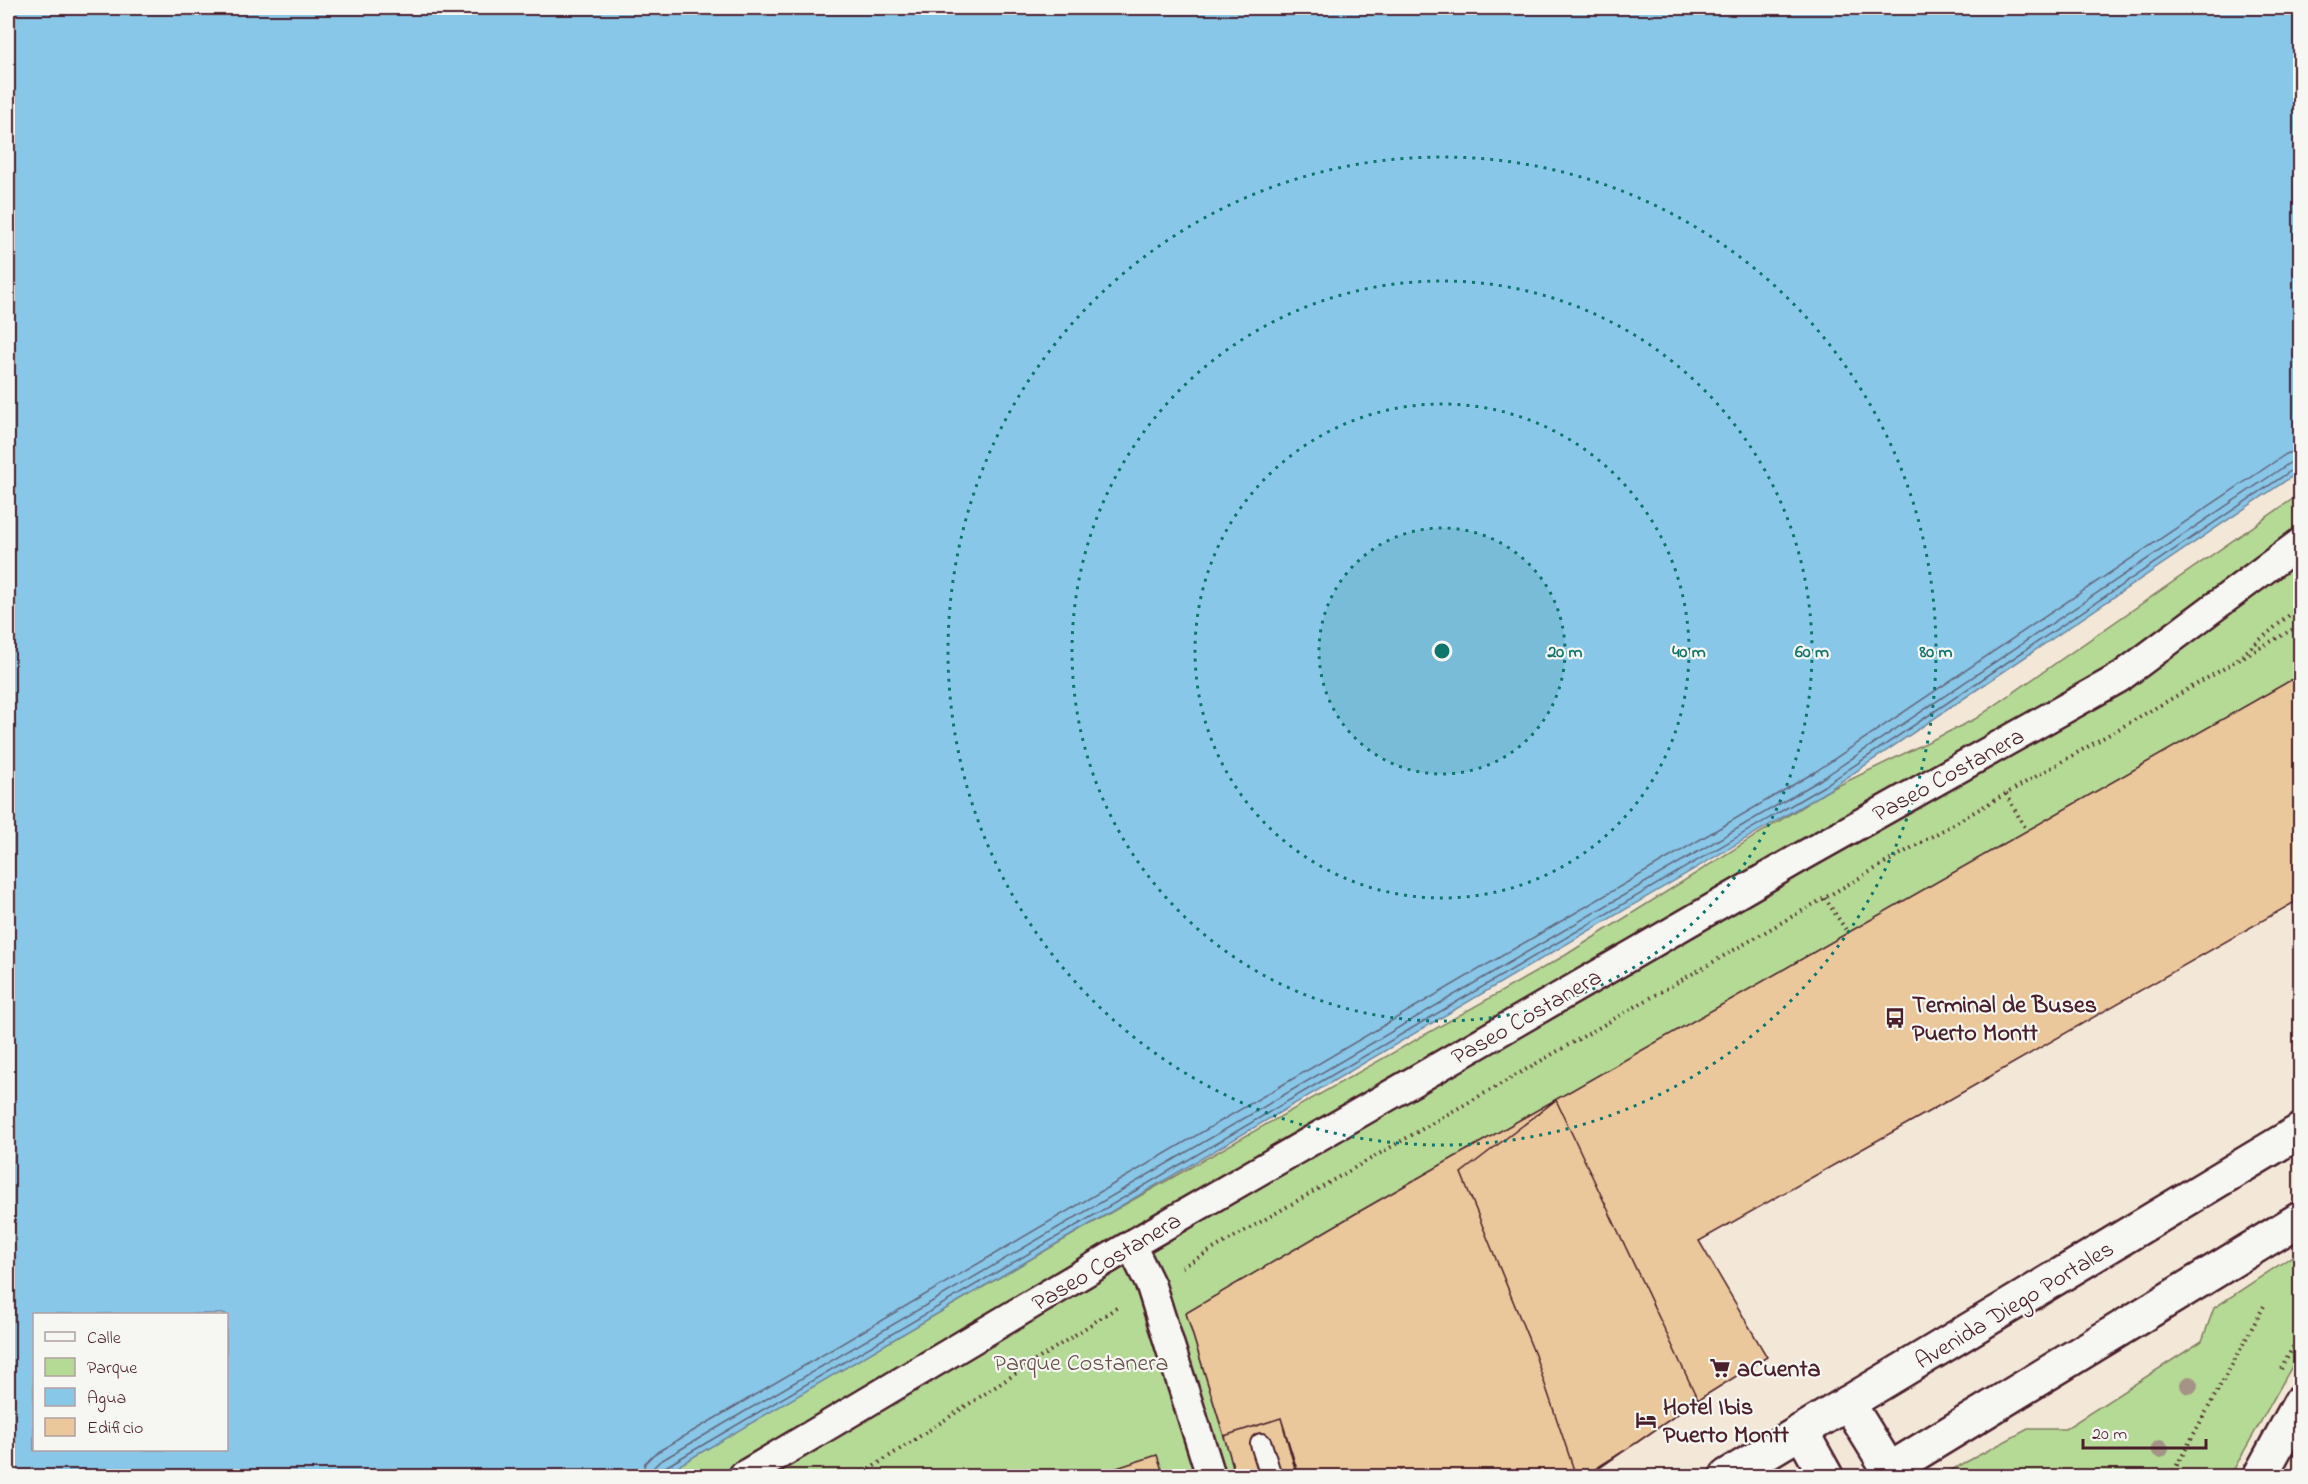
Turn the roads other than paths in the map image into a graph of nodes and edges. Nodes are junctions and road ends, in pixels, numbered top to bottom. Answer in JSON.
{"nodes":[{"id":1,"x":2301,"y":543,"type":"edge"},
{"id":2,"x":2301,"y":1131,"type":"edge"},
{"id":3,"x":2301,"y":1219,"type":"edge"},
{"id":4,"x":1131,"y":1245,"type":"junction"},
{"id":5,"x":1848,"y":1403,"type":"junction"},
{"id":6,"x":2301,"y":1403,"type":"edge"},
{"id":7,"x":1801,"y":1431,"type":"junction"},
{"id":8,"x":1261,"y":1444,"type":"dead end"},
{"id":9,"x":1887,"y":1474,"type":"edge"},
{"id":10,"x":743,"y":1476,"type":"edge"},
{"id":11,"x":1211,"y":1476,"type":"edge"},
{"id":12,"x":1271,"y":1476,"type":"edge"},
{"id":13,"x":1727,"y":1476,"type":"edge"},
{"id":14,"x":1826,"y":1476,"type":"edge"},
{"id":15,"x":2260,"y":1476,"type":"edge"}],
"edges":[{"from":1,"to":4,"type":"street","name":"Paseo Costanera"},
{"from":2,"to":5,"type":"main road","name":"Avenida Diego Portales"},
{"from":3,"to":9,"type":"main road"},
{"from":4,"to":10,"type":"street","name":"Paseo Costanera"},
{"from":4,"to":11,"type":"street"},
{"from":5,"to":7,"type":"main road","name":"Avenida Diego Portales"},
{"from":5,"to":9,"type":"main road"},
{"from":6,"to":15,"type":"main road"},
{"from":7,"to":13,"type":"main road","name":"Avenida Diego Portales"},
{"from":7,"to":14,"type":"main road"},
{"from":8,"to":12,"type":"lane"}]}
